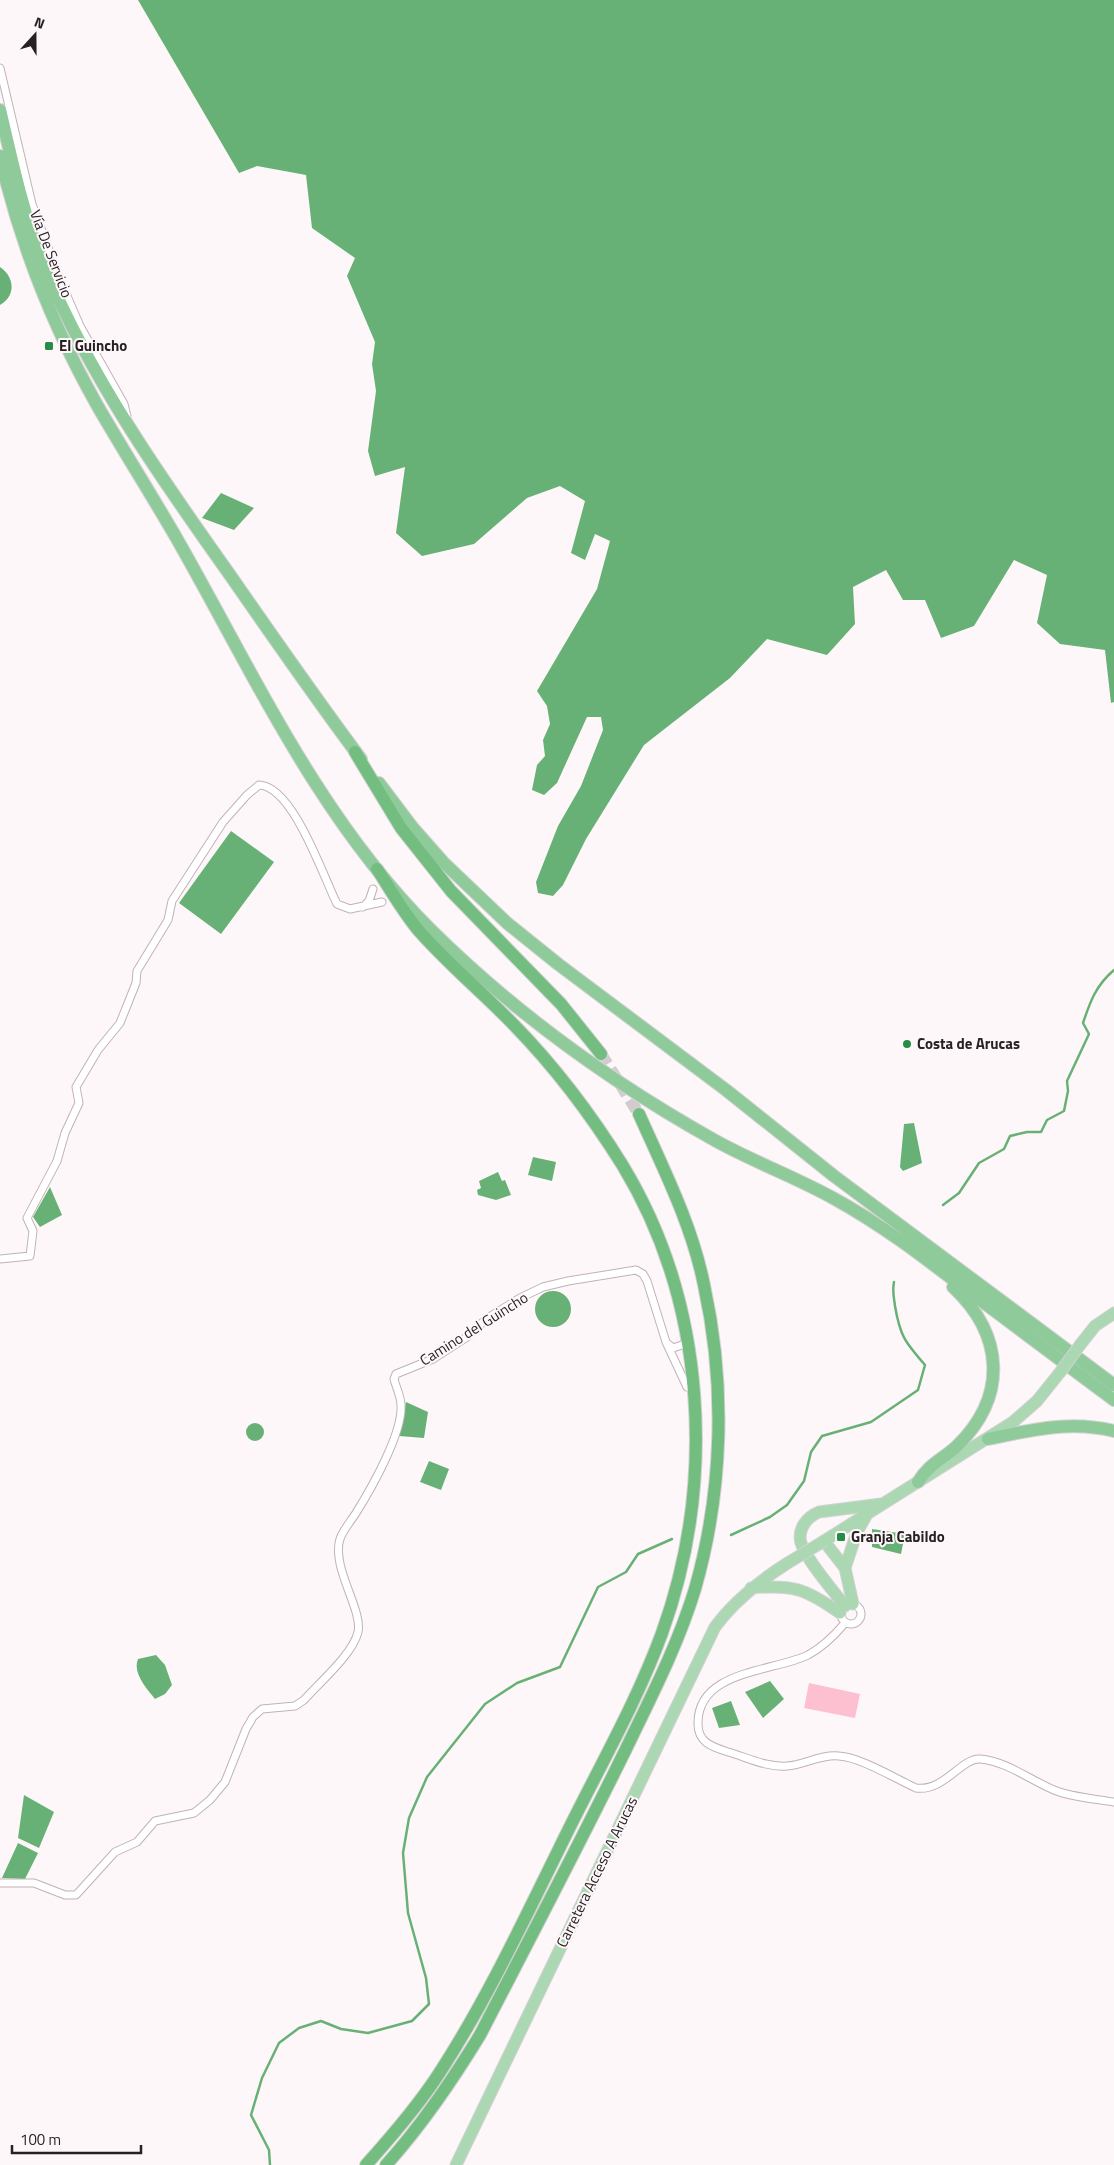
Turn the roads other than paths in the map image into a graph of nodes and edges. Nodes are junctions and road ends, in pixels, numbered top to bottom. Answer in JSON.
{"nodes":[{"id":1,"x":0,"y":68,"type":"edge"},
{"id":2,"x":0,"y":110,"type":"edge"},
{"id":3,"x":0,"y":156,"type":"edge"},
{"id":4,"x":132,"y":429,"type":"junction"},
{"id":5,"x":355,"y":752,"type":"junction"},
{"id":6,"x":377,"y":869,"type":"junction"},
{"id":7,"x":373,"y":890,"type":"dead end"},
{"id":8,"x":382,"y":902,"type":"dead end"},
{"id":9,"x":362,"y":907,"type":"junction"},
{"id":10,"x":601,"y":1054,"type":"tunnel mouth"},
{"id":11,"x":639,"y":1114,"type":"tunnel mouth"},
{"id":12,"x":943,"y":1257,"type":"junction"},
{"id":13,"x":0,"y":1260,"type":"edge"},
{"id":14,"x":929,"y":1262,"type":"junction"},
{"id":15,"x":1114,"y":1313,"type":"edge"},
{"id":16,"x":666,"y":1342,"type":"junction"},
{"id":17,"x":682,"y":1345,"type":"joint"},
{"id":18,"x":1114,"y":1376,"type":"edge"},
{"id":19,"x":1114,"y":1385,"type":"edge"},
{"id":20,"x":687,"y":1387,"type":"junction"},
{"id":21,"x":1114,"y":1400,"type":"edge"},
{"id":22,"x":1114,"y":1431,"type":"edge"},
{"id":23,"x":988,"y":1439,"type":"junction"},
{"id":24,"x":918,"y":1482,"type":"junction"},
{"id":25,"x":883,"y":1504,"type":"junction"},
{"id":26,"x":867,"y":1514,"type":"junction"},
{"id":27,"x":824,"y":1541,"type":"junction"},
{"id":28,"x":845,"y":1568,"type":"junction"},
{"id":29,"x":680,"y":1574,"type":"junction"},
{"id":30,"x":751,"y":1588,"type":"junction"},
{"id":31,"x":846,"y":1612,"type":"junction"},
{"id":32,"x":1114,"y":1802,"type":"edge"},
{"id":33,"x":0,"y":1883,"type":"edge"},
{"id":34,"x":366,"y":2165,"type":"edge"},
{"id":35,"x":386,"y":2165,"type":"edge"},
{"id":36,"x":456,"y":2165,"type":"edge"}],
"edges":[{"from":1,"to":4,"type":"street","name":"Vía De Servicio"},
{"from":2,"to":4,"type":"highway"},
{"from":3,"to":6,"type":"highway"},
{"from":4,"to":5,"type":"highway"},
{"from":5,"to":10,"type":"highway"},
{"from":5,"to":12,"type":"highway"},
{"from":6,"to":14,"type":"highway"},
{"from":6,"to":29,"type":"highway"},
{"from":7,"to":9,"type":"street"},
{"from":8,"to":9,"type":"street"},
{"from":9,"to":13,"type":"street"},
{"from":11,"to":35,"type":"highway"},
{"from":12,"to":18,"type":"highway"},
{"from":12,"to":19,"type":"highway"},
{"from":14,"to":21,"type":"highway"},
{"from":14,"to":24,"type":"highway"},
{"from":15,"to":23,"type":"main road","name":"Carretera Acceso A Arucas","bridge":true},
{"from":16,"to":17,"type":"street"},
{"from":16,"to":20,"type":"street","name":"Camino del Guincho"},
{"from":16,"to":33,"type":"street","name":"Camino del Guincho"},
{"from":17,"to":20,"type":"highway"},
{"from":20,"to":29,"type":"highway"},
{"from":22,"to":23,"type":"highway"},
{"from":23,"to":24,"type":"main road","name":"Carretera Acceso A Arucas"},
{"from":24,"to":25,"type":"main road","name":"Carretera Acceso A Arucas"},
{"from":25,"to":26,"type":"main road","name":"Carretera Acceso A Arucas"},
{"from":25,"to":31,"type":"main road"},
{"from":26,"to":27,"type":"main road","name":"Carretera Acceso A Arucas"},
{"from":26,"to":28,"type":"main road"},
{"from":27,"to":28,"type":"main road"},
{"from":27,"to":30,"type":"main road","name":"Carretera Acceso A Arucas","bridge":true},
{"from":28,"to":31,"type":"main road"},
{"from":29,"to":34,"type":"highway"},
{"from":30,"to":31,"type":"main road"},
{"from":30,"to":36,"type":"main road","name":"Carretera Acceso A Arucas"},
{"from":31,"to":32,"type":"street"}]}
